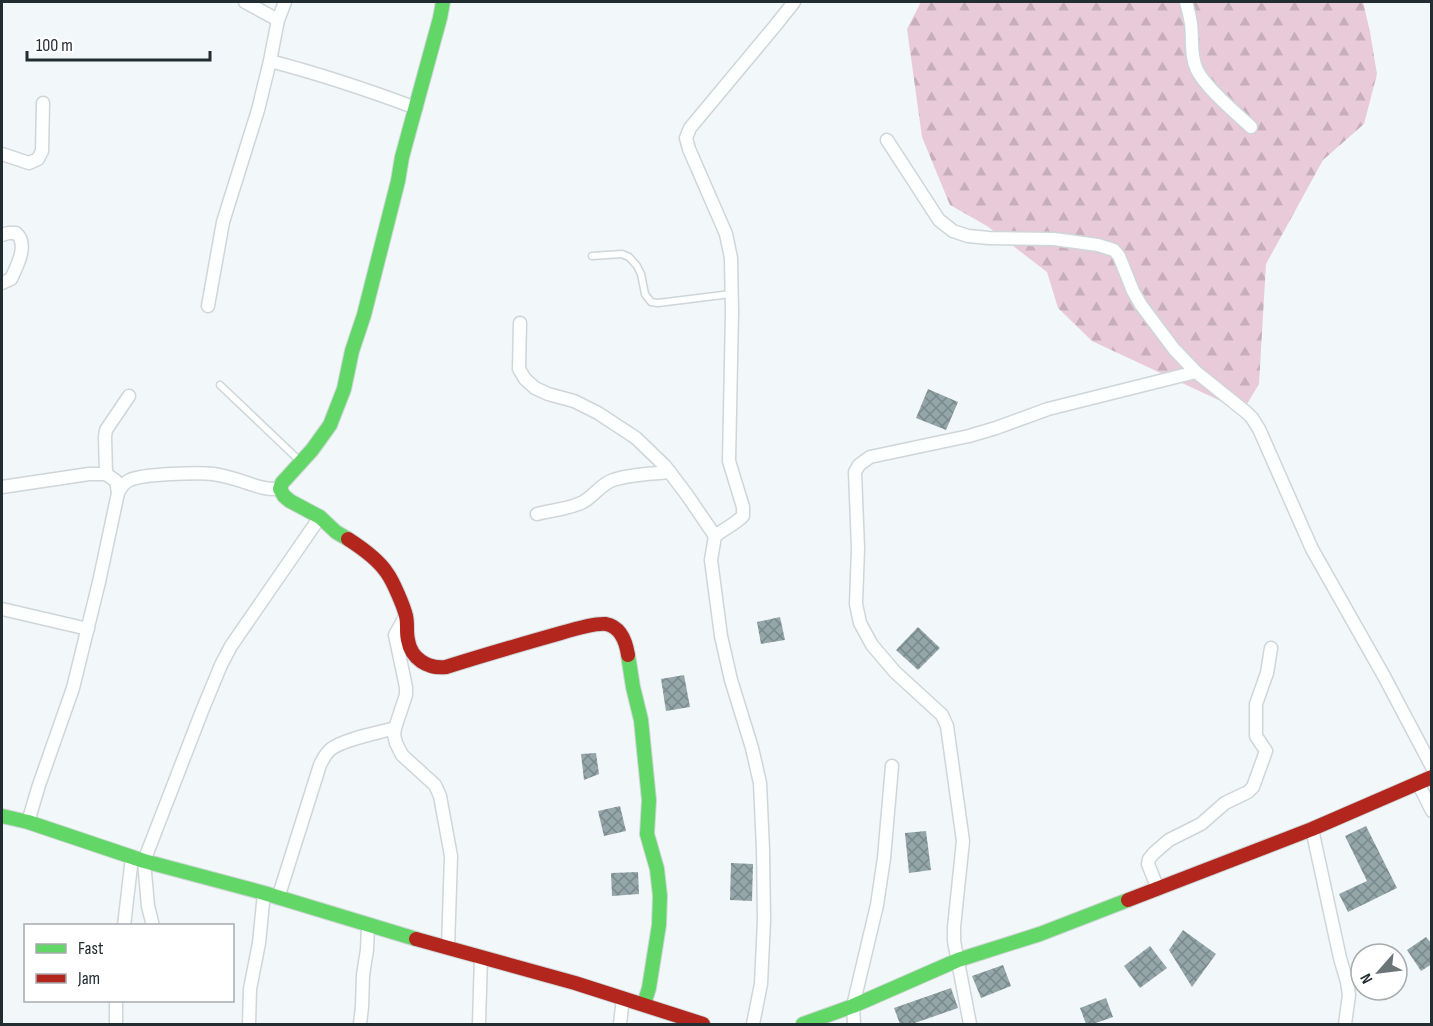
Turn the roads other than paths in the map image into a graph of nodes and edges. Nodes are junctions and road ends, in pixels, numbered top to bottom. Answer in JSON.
{"nodes":[{"id":1,"x":247,"y":2,"type":"edge"},
{"id":2,"x":285,"y":2,"type":"edge"},
{"id":3,"x":443,"y":2,"type":"edge"},
{"id":4,"x":794,"y":2,"type":"edge"},
{"id":5,"x":1186,"y":2,"type":"edge"},
{"id":6,"x":278,"y":20,"type":"junction"},
{"id":7,"x":270,"y":61,"type":"junction"},
{"id":8,"x":43,"y":103,"type":"dead end"},
{"id":9,"x":416,"y":108,"type":"junction"},
{"id":10,"x":1251,"y":127,"type":"dead end"},
{"id":11,"x":886,"y":140,"type":"dead end"},
{"id":12,"x":2,"y":154,"type":"edge"},
{"id":13,"x":2,"y":235,"type":"edge"},
{"id":14,"x":592,"y":256,"type":"dead end"},
{"id":15,"x":2,"y":283,"type":"edge"},
{"id":16,"x":732,"y":294,"type":"junction"},
{"id":17,"x":208,"y":306,"type":"dead end"},
{"id":18,"x":520,"y":323,"type":"dead end"},
{"id":19,"x":1196,"y":372,"type":"junction"},
{"id":20,"x":220,"y":385,"type":"dead end"},
{"id":21,"x":129,"y":396,"type":"dead end"},
{"id":22,"x":302,"y":462,"type":"junction"},
{"id":23,"x":670,"y":472,"type":"junction"},
{"id":24,"x":106,"y":474,"type":"junction"},
{"id":25,"x":2,"y":488,"type":"edge"},
{"id":26,"x":280,"y":489,"type":"junction"},
{"id":27,"x":118,"y":493,"type":"junction"},
{"id":28,"x":537,"y":514,"type":"dead end"},
{"id":29,"x":320,"y":517,"type":"junction"},
{"id":30,"x":714,"y":536,"type":"junction"},
{"id":31,"x":2,"y":609,"type":"edge"},
{"id":32,"x":406,"y":615,"type":"junction"},
{"id":33,"x":88,"y":629,"type":"junction"},
{"id":34,"x":1271,"y":648,"type":"dead end"},
{"id":35,"x":395,"y":728,"type":"junction"},
{"id":36,"x":892,"y":766,"type":"dead end"},
{"id":37,"x":1431,"y":767,"type":"edge"},
{"id":38,"x":1425,"y":780,"type":"edge"},
{"id":39,"x":1431,"y":812,"type":"edge"},
{"id":40,"x":2,"y":816,"type":"edge"},
{"id":41,"x":28,"y":822,"type":"junction"},
{"id":42,"x":1312,"y":830,"type":"junction"},
{"id":43,"x":138,"y":859,"type":"junction"},
{"id":44,"x":1158,"y":889,"type":"junction"},
{"id":45,"x":271,"y":896,"type":"junction"},
{"id":46,"x":124,"y":924,"type":"edge"},
{"id":47,"x":152,"y":924,"type":"edge"},
{"id":48,"x":368,"y":925,"type":"junction"},
{"id":49,"x":448,"y":948,"type":"junction"},
{"id":50,"x":481,"y":957,"type":"junction"},
{"id":51,"x":958,"y":960,"type":"junction"},
{"id":52,"x":623,"y":998,"type":"junction"},
{"id":53,"x":116,"y":1002,"type":"edge"},
{"id":54,"x":644,"y":1004,"type":"junction"},
{"id":55,"x":853,"y":1005,"type":"junction"},
{"id":56,"x":116,"y":1024,"type":"edge"},
{"id":57,"x":249,"y":1024,"type":"edge"},
{"id":58,"x":360,"y":1024,"type":"edge"},
{"id":59,"x":479,"y":1024,"type":"edge"},
{"id":60,"x":620,"y":1024,"type":"edge"},
{"id":61,"x":703,"y":1024,"type":"edge"},
{"id":62,"x":753,"y":1024,"type":"edge"},
{"id":63,"x":803,"y":1024,"type":"edge"},
{"id":64,"x":854,"y":1024,"type":"edge"},
{"id":65,"x":970,"y":1024,"type":"edge"},
{"id":66,"x":1345,"y":1024,"type":"edge"}],
"edges":[{"from":1,"to":6,"type":"street"},
{"from":2,"to":6,"type":"street"},
{"from":3,"to":9,"type":"street"},
{"from":4,"to":16,"type":"street"},
{"from":5,"to":10,"type":"street"},
{"from":6,"to":7,"type":"street"},
{"from":7,"to":9,"type":"street"},
{"from":7,"to":17,"type":"street"},
{"from":8,"to":12,"type":"street"},
{"from":9,"to":22,"type":"street"},
{"from":11,"to":19,"type":"street"},
{"from":13,"to":15,"type":"street"},
{"from":14,"to":16,"type":"lane"},
{"from":16,"to":30,"type":"street"},
{"from":18,"to":23,"type":"street"},
{"from":19,"to":37,"type":"street"},
{"from":19,"to":51,"type":"street"},
{"from":20,"to":22,"type":"lane"},
{"from":21,"to":24,"type":"street"},
{"from":22,"to":26,"type":"street"},
{"from":23,"to":28,"type":"street"},
{"from":23,"to":30,"type":"street"},
{"from":24,"to":25,"type":"street"},
{"from":24,"to":27,"type":"street"},
{"from":26,"to":27,"type":"street"},
{"from":26,"to":29,"type":"street"},
{"from":27,"to":33,"type":"street"},
{"from":29,"to":32,"type":"street"},
{"from":29,"to":43,"type":"street"},
{"from":30,"to":62,"type":"street"},
{"from":31,"to":33,"type":"street"},
{"from":32,"to":35,"type":"street"},
{"from":32,"to":54,"type":"street"},
{"from":33,"to":41,"type":"street"},
{"from":34,"to":44,"type":"street"},
{"from":35,"to":45,"type":"street"},
{"from":35,"to":49,"type":"street"},
{"from":36,"to":55,"type":"street"},
{"from":38,"to":39,"type":"street"},
{"from":38,"to":42,"type":"street"},
{"from":40,"to":41,"type":"street"},
{"from":41,"to":43,"type":"street"},
{"from":42,"to":44,"type":"street"},
{"from":42,"to":66,"type":"street"},
{"from":43,"to":45,"type":"street"},
{"from":43,"to":46,"type":"street"},
{"from":43,"to":47,"type":"street"},
{"from":44,"to":51,"type":"street"},
{"from":45,"to":48,"type":"street"},
{"from":45,"to":57,"type":"street"},
{"from":48,"to":49,"type":"street"},
{"from":48,"to":58,"type":"street"},
{"from":49,"to":50,"type":"street"},
{"from":50,"to":52,"type":"street"},
{"from":50,"to":59,"type":"street"},
{"from":51,"to":55,"type":"street"},
{"from":51,"to":65,"type":"street"},
{"from":52,"to":54,"type":"street"},
{"from":52,"to":60,"type":"street"},
{"from":53,"to":56,"type":"street"},
{"from":54,"to":61,"type":"street"},
{"from":55,"to":63,"type":"street"},
{"from":55,"to":64,"type":"street"}]}
